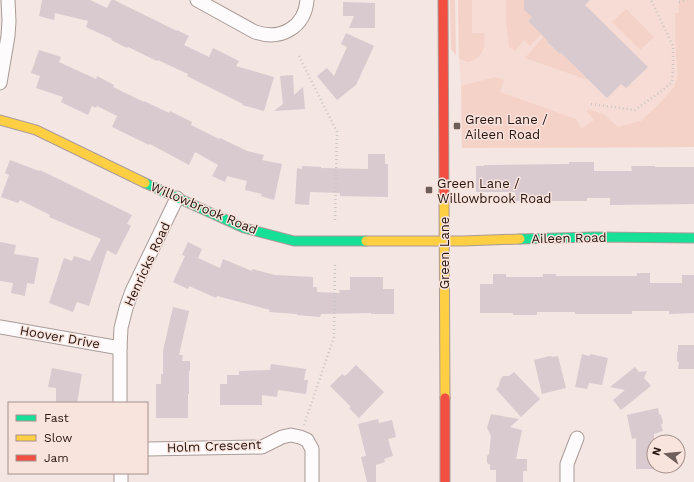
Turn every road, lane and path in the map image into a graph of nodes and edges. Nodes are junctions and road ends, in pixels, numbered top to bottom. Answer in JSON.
{"nodes":[{"id":1,"x":8,"y":0,"type":"edge"},
{"id":2,"x":197,"y":0,"type":"edge"},
{"id":3,"x":308,"y":0,"type":"edge"},
{"id":4,"x":443,"y":0,"type":"edge"},
{"id":5,"x":651,"y":0,"type":"edge"},
{"id":6,"x":686,"y":0,"type":"edge"},
{"id":7,"x":679,"y":2,"type":"dead end"},
{"id":8,"x":299,"y":56,"type":"dead end"},
{"id":9,"x":0,"y":83,"type":"edge"},
{"id":10,"x":591,"y":104,"type":"dead end"},
{"id":11,"x":0,"y":120,"type":"edge"},
{"id":12,"x":177,"y":198,"type":"junction"},
{"id":13,"x":335,"y":220,"type":"dead end"},
{"id":14,"x":694,"y":238,"type":"edge"},
{"id":15,"x":444,"y":241,"type":"junction"},
{"id":16,"x":335,"y":262,"type":"dead end"},
{"id":17,"x":0,"y":327,"type":"edge"},
{"id":18,"x":120,"y":348,"type":"junction"},
{"id":19,"x":120,"y":402,"type":"edge"},
{"id":20,"x":300,"y":437,"type":"junction"},
{"id":21,"x":577,"y":438,"type":"dead end"},
{"id":22,"x":148,"y":448,"type":"edge"},
{"id":23,"x":312,"y":482,"type":"edge"},
{"id":24,"x":445,"y":482,"type":"edge"},
{"id":25,"x":567,"y":482,"type":"edge"}],
"edges":[{"from":1,"to":9,"type":"street"},
{"from":2,"to":3,"type":"street"},
{"from":4,"to":15,"type":"street","name":"Green Lane"},
{"from":5,"to":10,"type":"path"},
{"from":6,"to":7,"type":"path"},
{"from":8,"to":13,"type":"path"},
{"from":11,"to":12,"type":"street","name":"Willowbrook Road"},
{"from":12,"to":15,"type":"street","name":"Willowbrook Road"},
{"from":12,"to":18,"type":"street","name":"Henricks Road"},
{"from":14,"to":15,"type":"street","name":"Aileen Road"},
{"from":15,"to":24,"type":"street","name":"Green Lane"},
{"from":16,"to":20,"type":"path"},
{"from":17,"to":18,"type":"street","name":"Hoover Drive"},
{"from":18,"to":19,"type":"street","name":"Henricks Road"},
{"from":20,"to":22,"type":"street","name":"Holm Crescent"},
{"from":20,"to":23,"type":"street"},
{"from":21,"to":25,"type":"street"}]}
